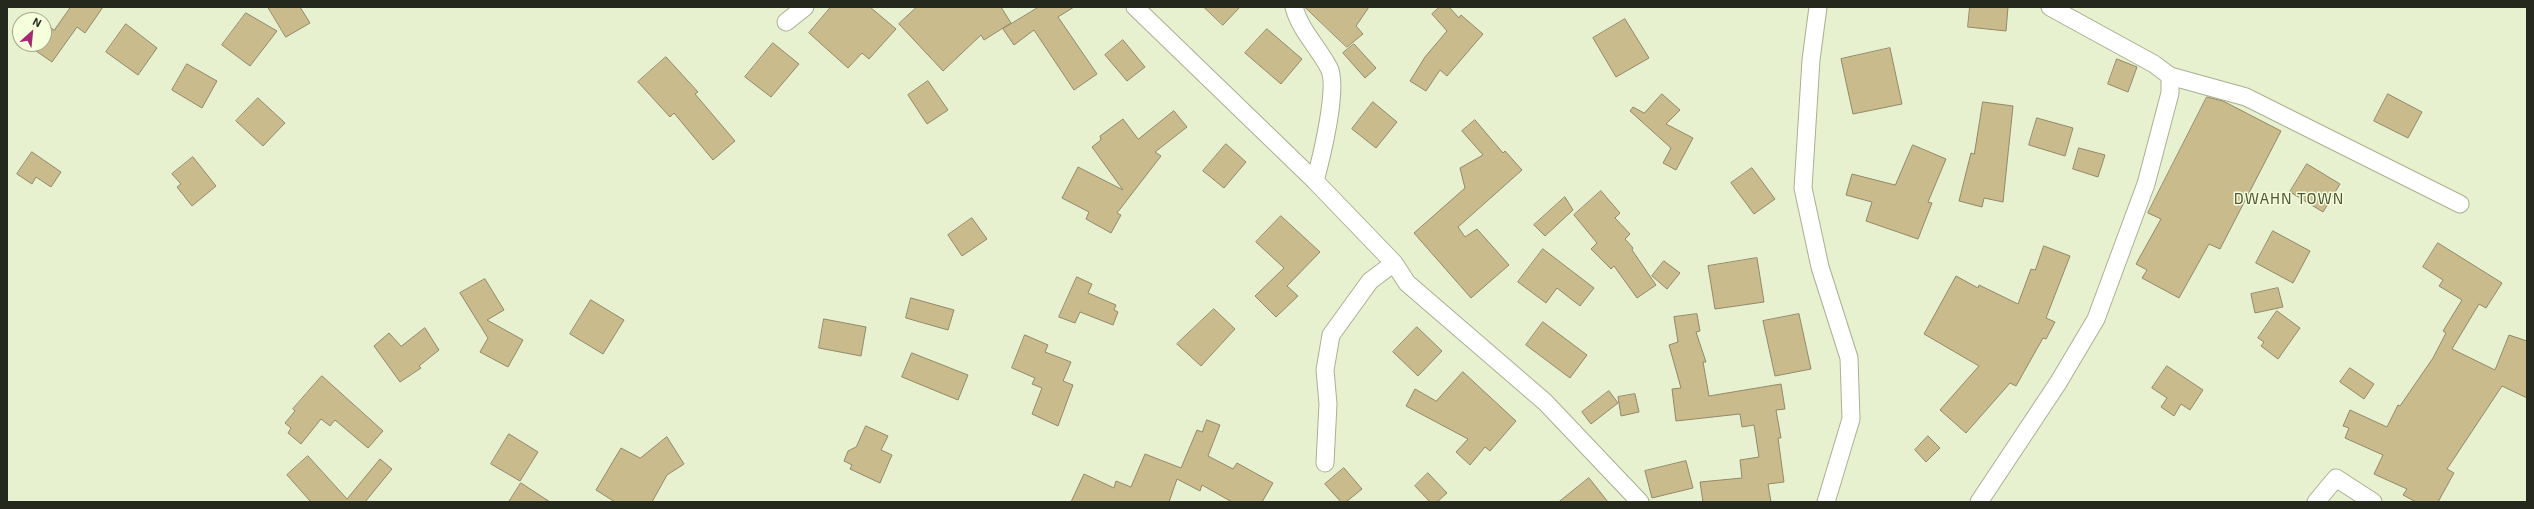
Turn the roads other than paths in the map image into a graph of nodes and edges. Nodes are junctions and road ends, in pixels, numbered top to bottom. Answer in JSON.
{"nodes":[{"id":1,"x":805,"y":7,"type":"edge"},
{"id":2,"x":1135,"y":7,"type":"edge"},
{"id":3,"x":1294,"y":7,"type":"edge"},
{"id":4,"x":1818,"y":7,"type":"edge"},
{"id":5,"x":2050,"y":7,"type":"edge"},
{"id":6,"x":786,"y":22,"type":"dead end"},
{"id":7,"x":2170,"y":76,"type":"junction"},
{"id":8,"x":1315,"y":181,"type":"junction"},
{"id":9,"x":2460,"y":204,"type":"dead end"},
{"id":10,"x":1394,"y":263,"type":"junction"},
{"id":11,"x":1325,"y":463,"type":"dead end"},
{"id":12,"x":1640,"y":502,"type":"edge"},
{"id":13,"x":1826,"y":502,"type":"edge"},
{"id":14,"x":1979,"y":502,"type":"edge"},
{"id":15,"x":2316,"y":502,"type":"edge"},
{"id":16,"x":2373,"y":502,"type":"edge"}],
"edges":[{"from":1,"to":6,"type":"street"},
{"from":2,"to":8,"type":"street"},
{"from":3,"to":8,"type":"street"},
{"from":4,"to":13,"type":"street"},
{"from":5,"to":7,"type":"street"},
{"from":7,"to":9,"type":"street"},
{"from":7,"to":14,"type":"street"},
{"from":8,"to":10,"type":"street"},
{"from":10,"to":11,"type":"street"},
{"from":10,"to":12,"type":"street"},
{"from":15,"to":16,"type":"street"}]}
